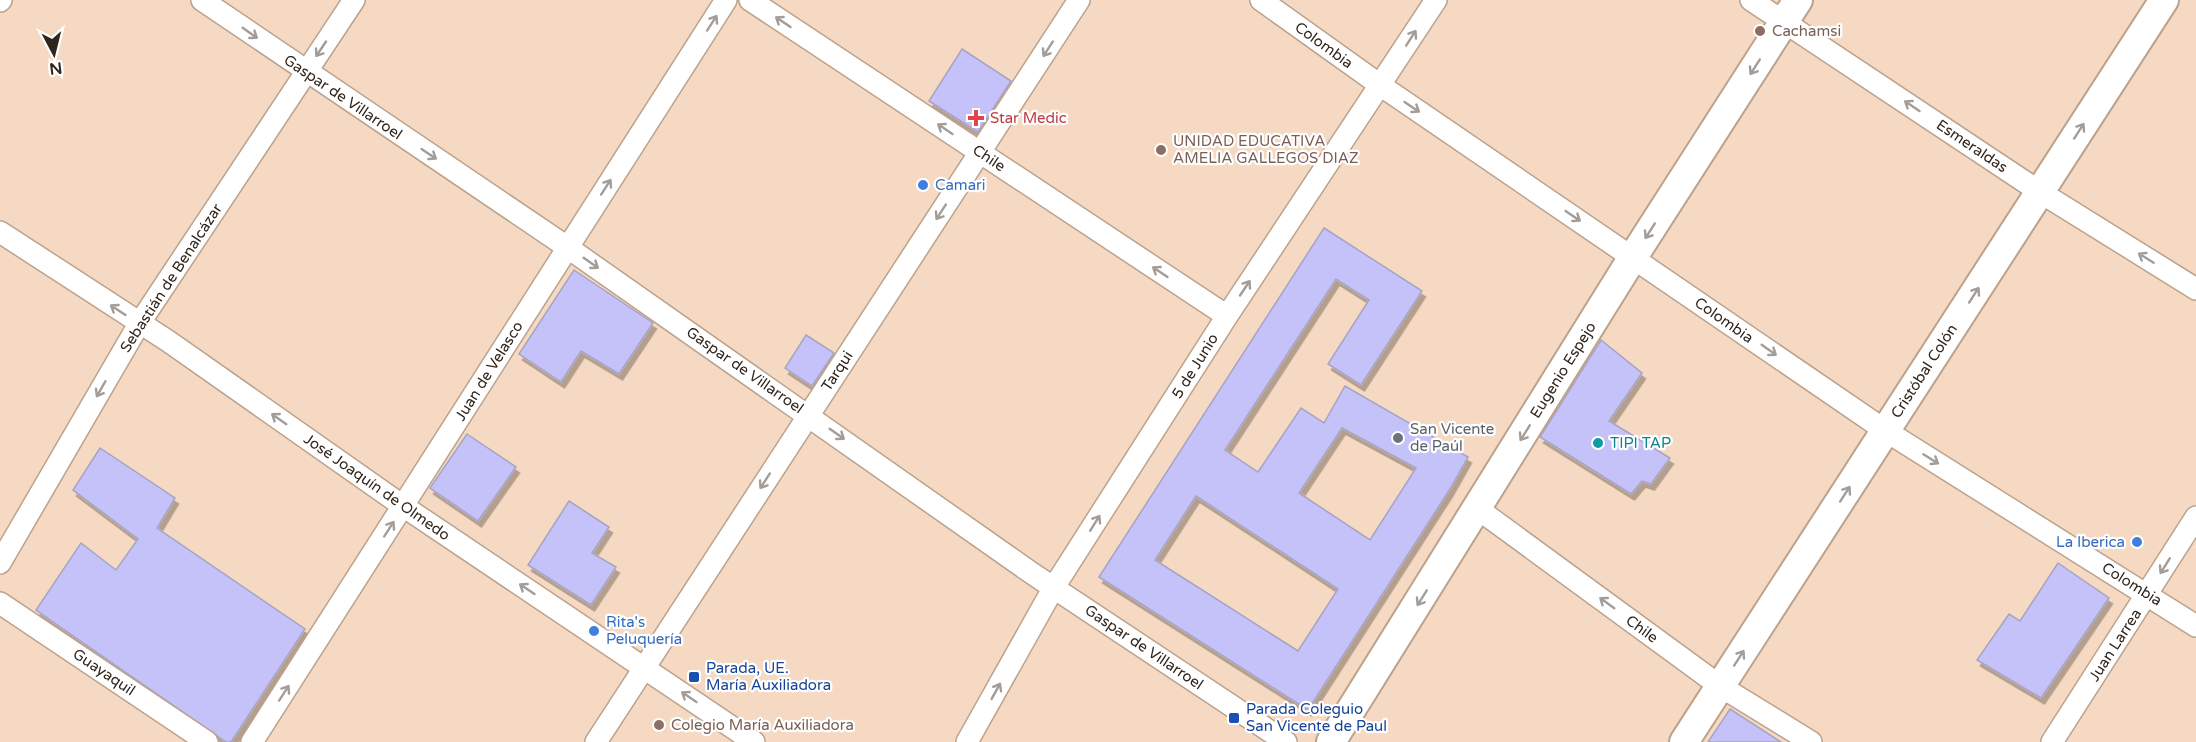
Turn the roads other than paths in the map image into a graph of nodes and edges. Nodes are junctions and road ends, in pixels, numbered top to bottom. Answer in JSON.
{"nodes":[{"id":1,"x":202,"y":0,"type":"edge"},
{"id":2,"x":354,"y":0,"type":"edge"},
{"id":3,"x":726,"y":0,"type":"edge"},
{"id":4,"x":750,"y":0,"type":"edge"},
{"id":5,"x":1079,"y":0,"type":"edge"},
{"id":6,"x":1261,"y":0,"type":"edge"},
{"id":7,"x":1436,"y":0,"type":"edge"},
{"id":8,"x":1751,"y":0,"type":"edge"},
{"id":9,"x":2164,"y":0,"type":"edge"},
{"id":10,"x":1791,"y":11,"type":"edge"},
{"id":11,"x":305,"y":72,"type":"junction"},
{"id":12,"x":1380,"y":85,"type":"junction"},
{"id":13,"x":980,"y":152,"type":"junction"},
{"id":14,"x":2040,"y":192,"type":"junction"},
{"id":15,"x":0,"y":232,"type":"edge"},
{"id":16,"x":567,"y":246,"type":"junction"},
{"id":17,"x":1633,"y":257,"type":"junction"},
{"id":18,"x":2196,"y":289,"type":"edge"},
{"id":19,"x":1227,"y":316,"type":"junction"},
{"id":20,"x":139,"y":324,"type":"junction"},
{"id":21,"x":809,"y":414,"type":"junction"},
{"id":22,"x":1886,"y":431,"type":"junction"},
{"id":23,"x":403,"y":506,"type":"junction"},
{"id":24,"x":1478,"y":509,"type":"junction"},
{"id":25,"x":2196,"y":517,"type":"edge"},
{"id":26,"x":0,"y":563,"type":"edge"},
{"id":27,"x":1054,"y":588,"type":"junction"},
{"id":28,"x":2148,"y":593,"type":"junction"},
{"id":29,"x":0,"y":603,"type":"edge"},
{"id":30,"x":2196,"y":626,"type":"edge"},
{"id":31,"x":645,"y":667,"type":"junction"},
{"id":32,"x":1720,"y":686,"type":"junction"},
{"id":33,"x":207,"y":742,"type":"edge"},
{"id":34,"x":252,"y":742,"type":"edge"},
{"id":35,"x":596,"y":742,"type":"edge"},
{"id":36,"x":754,"y":742,"type":"edge"},
{"id":37,"x":968,"y":742,"type":"edge"},
{"id":38,"x":1286,"y":742,"type":"edge"},
{"id":39,"x":1331,"y":742,"type":"edge"},
{"id":40,"x":1684,"y":742,"type":"edge"},
{"id":41,"x":1811,"y":742,"type":"edge"},
{"id":42,"x":2052,"y":742,"type":"edge"}],
"edges":[{"from":1,"to":11,"type":"street","name":"Gaspar de Villarroel","one_way":true},
{"from":2,"to":11,"type":"street","name":"Sebastián de Benalcázar","one_way":true},
{"from":16,"to":3,"type":"street","name":"Juan de Velasco","one_way":true},
{"from":13,"to":4,"type":"street","name":"Chile","one_way":true},
{"from":5,"to":13,"type":"street","name":"Tarqui","one_way":true},
{"from":6,"to":12,"type":"street","name":"Colombia"},
{"from":12,"to":7,"type":"street","name":"5 de Junio","one_way":true},
{"from":8,"to":10,"type":"street","name":"Esmeraldas"},
{"from":14,"to":9,"type":"street","name":"Cristóbal Colón","one_way":true},
{"from":14,"to":10,"type":"street","name":"Esmeraldas","one_way":true},
{"from":10,"to":17,"type":"street","name":"Eugenio Espejo","one_way":true},
{"from":11,"to":16,"type":"street","name":"Gaspar de Villarroel","one_way":true},
{"from":11,"to":20,"type":"street","name":"Sebastián de Benalcázar"},
{"from":12,"to":17,"type":"street","name":"Colombia","one_way":true},
{"from":19,"to":12,"type":"street","name":"5 de Junio","one_way":true},
{"from":19,"to":13,"type":"street","name":"Chile","one_way":true},
{"from":13,"to":21,"type":"street","name":"Tarqui","one_way":true},
{"from":18,"to":14,"type":"street","name":"Esmeraldas","one_way":true},
{"from":22,"to":14,"type":"street","name":"Cristóbal Colón","one_way":true},
{"from":20,"to":15,"type":"street","name":"José Joaquín de Olmedo","one_way":true},
{"from":16,"to":21,"type":"street","name":"Gaspar de Villarroel","one_way":true},
{"from":16,"to":23,"type":"street","name":"Juan de Velasco"},
{"from":17,"to":22,"type":"street","name":"Colombia","one_way":true},
{"from":17,"to":24,"type":"street","name":"Eugenio Espejo","one_way":true},
{"from":27,"to":19,"type":"street","name":"5 de Junio","one_way":true},
{"from":23,"to":20,"type":"street","name":"José Joaquín de Olmedo","one_way":true},
{"from":20,"to":26,"type":"street","name":"Sebastián de Benalcázar","one_way":true},
{"from":21,"to":27,"type":"street","name":"Gaspar de Villarroel","one_way":true},
{"from":21,"to":31,"type":"street","name":"Tarqui","one_way":true},
{"from":22,"to":28,"type":"street","name":"Colombia","one_way":true},
{"from":32,"to":22,"type":"street","name":"Cristóbal Colón","one_way":true},
{"from":31,"to":23,"type":"street","name":"José Joaquín de Olmedo","one_way":true},
{"from":34,"to":23,"type":"street","name":"Juan de Velasco","one_way":true},
{"from":32,"to":24,"type":"street","name":"Chile","one_way":true},
{"from":24,"to":39,"type":"street","name":"Eugenio Espejo","one_way":true},
{"from":25,"to":28,"type":"street","name":"Juan Larrea","one_way":true},
{"from":37,"to":27,"type":"street","name":"5 de Junio","one_way":true},
{"from":27,"to":38,"type":"street","name":"Gaspar de Villarroel"},
{"from":28,"to":30,"type":"street","name":"Colombia"},
{"from":28,"to":42,"type":"street","name":"Juan Larrea"},
{"from":29,"to":33,"type":"street","name":"Guayaquil"},
{"from":31,"to":35,"type":"street","name":"Tarqui"},
{"from":36,"to":31,"type":"street","name":"José Joaquín de Olmedo","one_way":true},
{"from":32,"to":40,"type":"street","name":"Cristóbal Colón"},
{"from":32,"to":41,"type":"street","name":"Chile"}]}
